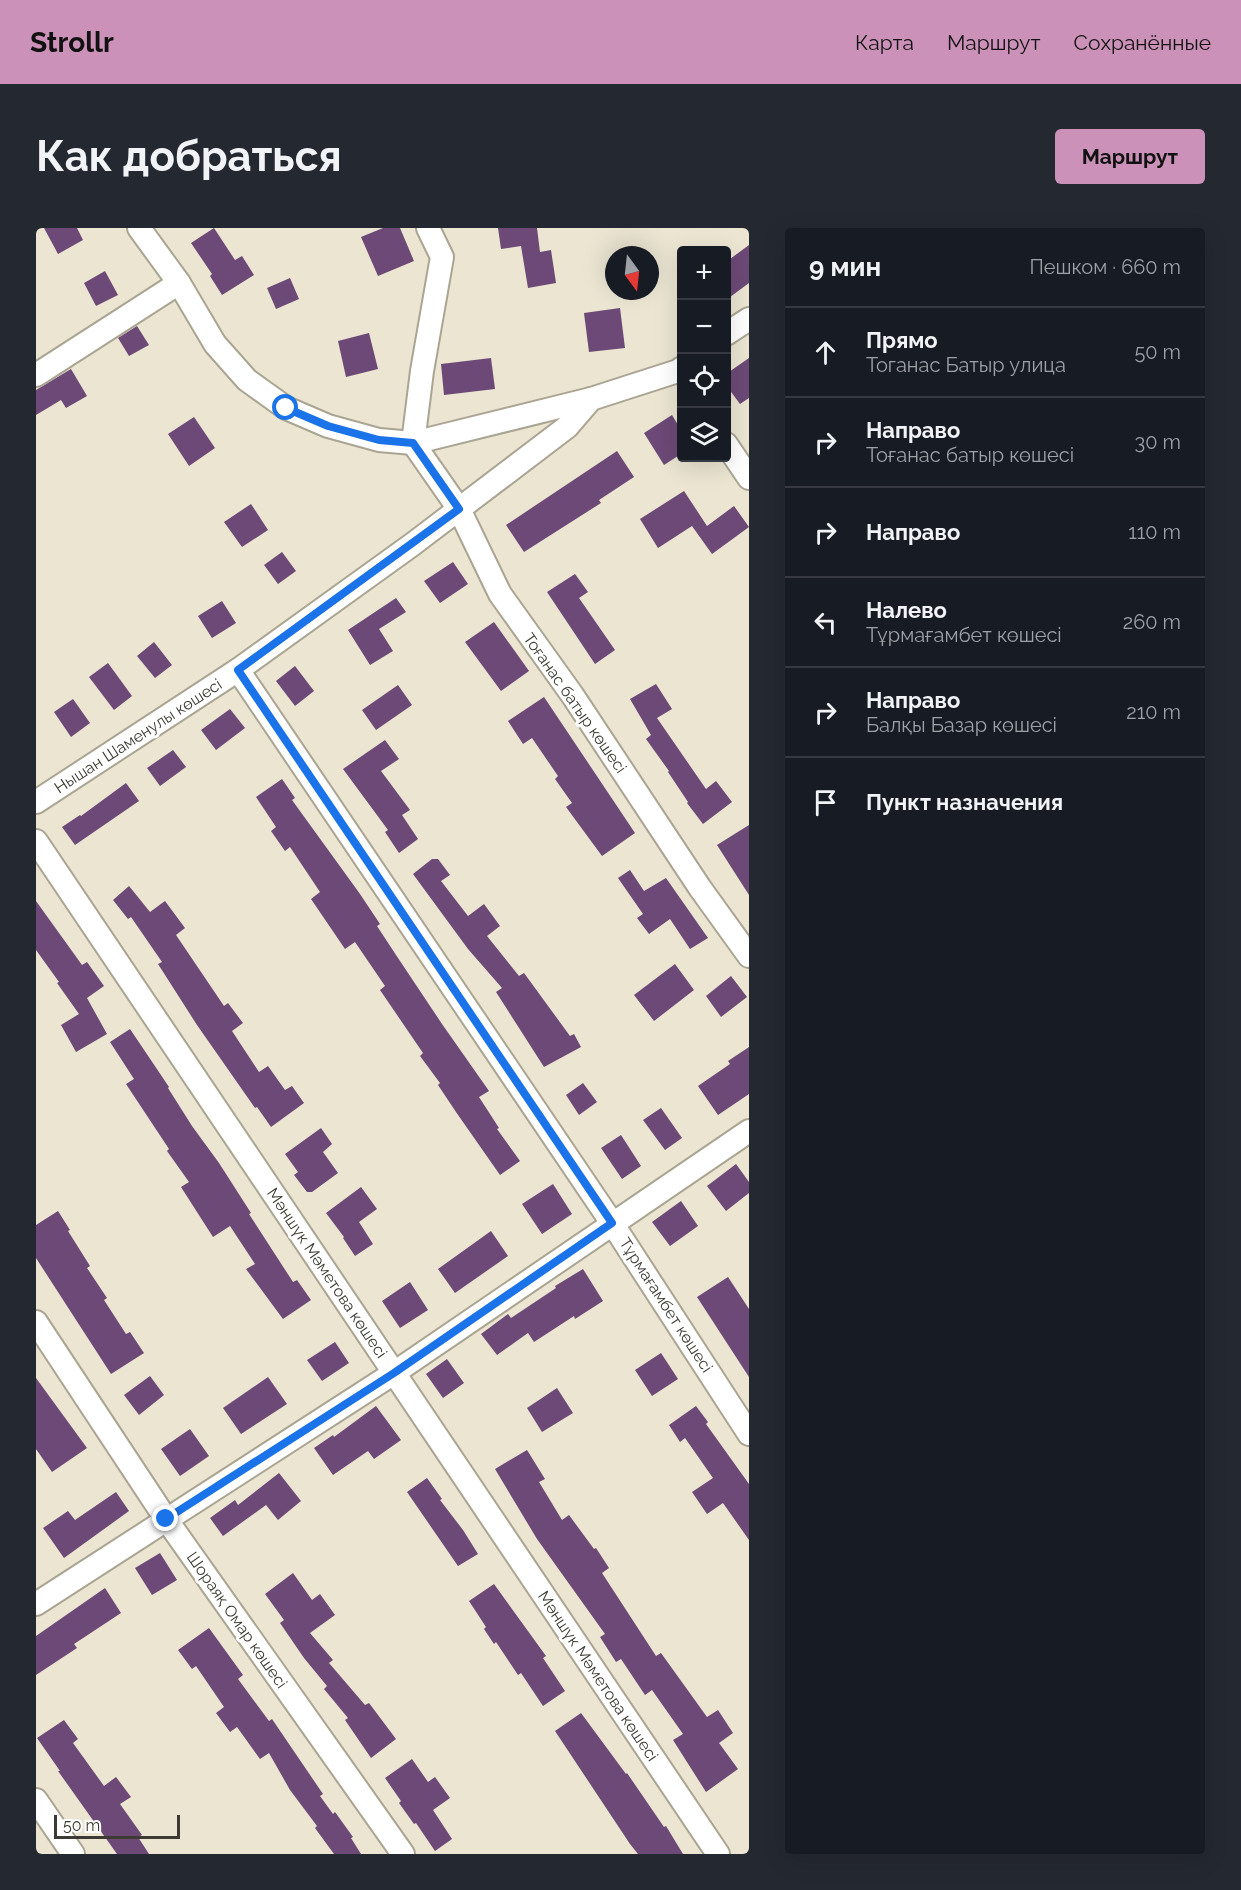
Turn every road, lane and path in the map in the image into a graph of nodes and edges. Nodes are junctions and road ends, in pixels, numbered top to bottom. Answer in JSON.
{"nodes":[{"id":1,"x":139,"y":228,"type":"edge"},
{"id":2,"x":428,"y":228,"type":"edge"},
{"id":3,"x":178,"y":283,"type":"junction"},
{"id":4,"x":749,"y":319,"type":"edge"},
{"id":5,"x":731,"y":331,"type":"edge"},
{"id":6,"x":677,"y":373,"type":"edge"},
{"id":7,"x":36,"y":375,"type":"edge"},
{"id":8,"x":591,"y":399,"type":"junction"},
{"id":9,"x":413,"y":443,"type":"junction"},
{"id":10,"x":731,"y":451,"type":"edge"},
{"id":11,"x":749,"y":478,"type":"edge"},
{"id":12,"x":459,"y":509,"type":"junction"},
{"id":13,"x":238,"y":670,"type":"junction"},
{"id":14,"x":36,"y":802,"type":"edge"},
{"id":15,"x":36,"y":841,"type":"edge"},
{"id":16,"x":749,"y":956,"type":"edge"},
{"id":17,"x":749,"y":1131,"type":"edge"},
{"id":18,"x":612,"y":1223,"type":"junction"},
{"id":19,"x":36,"y":1322,"type":"edge"},
{"id":20,"x":394,"y":1373,"type":"junction"},
{"id":21,"x":749,"y":1434,"type":"edge"},
{"id":22,"x":166,"y":1519,"type":"junction"},
{"id":23,"x":36,"y":1604,"type":"edge"},
{"id":24,"x":36,"y":1800,"type":"edge"},
{"id":25,"x":73,"y":1854,"type":"edge"},
{"id":26,"x":403,"y":1854,"type":"edge"},
{"id":27,"x":718,"y":1854,"type":"edge"}],
"edges":[{"from":1,"to":3,"type":"street"},
{"from":2,"to":9,"type":"street"},
{"from":3,"to":7,"type":"street"},
{"from":3,"to":9,"type":"street"},
{"from":4,"to":5,"type":"street"},
{"from":6,"to":8,"type":"street"},
{"from":8,"to":9,"type":"street"},
{"from":8,"to":12,"type":"street","name":"Нышан Шаменулы көшесі"},
{"from":9,"to":12,"type":"street","name":"Тоғанас батыр көшесі"},
{"from":10,"to":11,"type":"street"},
{"from":12,"to":13,"type":"street","name":"Нышан Шаменулы көшесі"},
{"from":12,"to":16,"type":"street","name":"Тоғанас батыр көшесі"},
{"from":13,"to":14,"type":"street","name":"Нышан Шаменулы көшесі"},
{"from":13,"to":18,"type":"street","name":"Тұрмағамбет көшесі"},
{"from":15,"to":20,"type":"street","name":"Мәншүк Мәметова көшесі"},
{"from":17,"to":18,"type":"street"},
{"from":18,"to":20,"type":"street"},
{"from":18,"to":21,"type":"street","name":"Тұрмағамбет көшесі"},
{"from":19,"to":22,"type":"street","name":"Шораяқ Омар көшесі"},
{"from":20,"to":22,"type":"street"},
{"from":20,"to":27,"type":"street","name":"Мәншүк Мәметова көшесі"},
{"from":22,"to":23,"type":"street"},
{"from":22,"to":26,"type":"street","name":"Шораяқ Омар көшесі"},
{"from":24,"to":25,"type":"street"}]}
